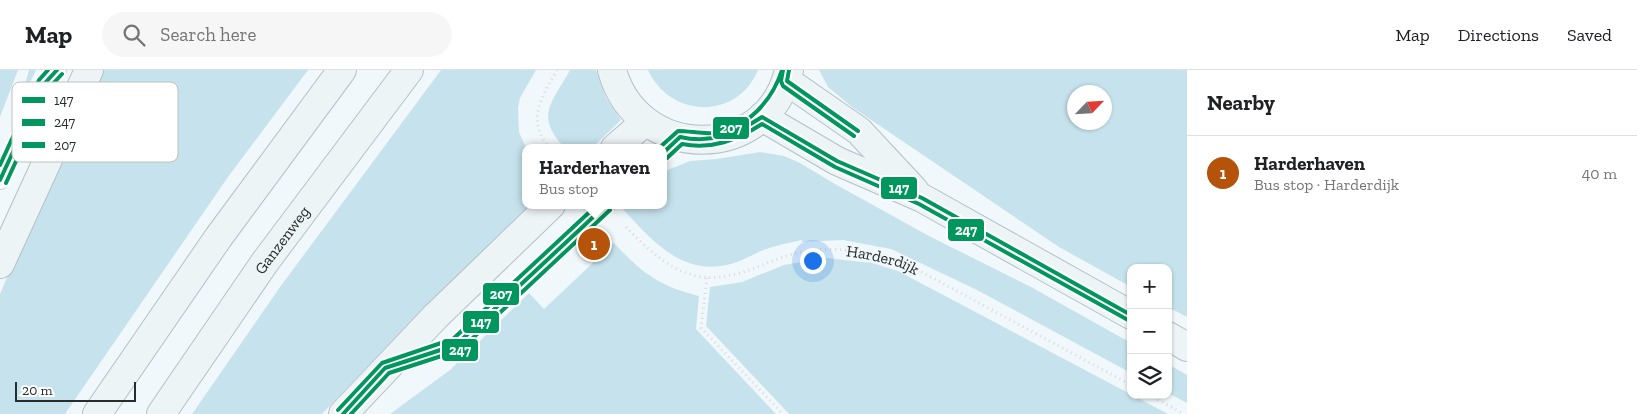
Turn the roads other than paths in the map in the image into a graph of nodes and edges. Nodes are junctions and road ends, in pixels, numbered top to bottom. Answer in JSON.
{"nodes":[{"id":1,"x":57,"y":70,"type":"edge"},
{"id":2,"x":89,"y":70,"type":"edge"},
{"id":3,"x":342,"y":70,"type":"edge"},
{"id":4,"x":409,"y":70,"type":"edge"},
{"id":5,"x":612,"y":70,"type":"edge"},
{"id":6,"x":788,"y":76,"type":"edge"},
{"id":7,"x":46,"y":82,"type":"edge"},
{"id":8,"x":83,"y":82,"type":"edge"},
{"id":9,"x":762,"y":117,"type":"junction"},
{"id":10,"x":645,"y":122,"type":"junction"},
{"id":11,"x":620,"y":144,"type":"edge"},
{"id":12,"x":672,"y":145,"type":"edge"},
{"id":13,"x":12,"y":154,"type":"edge"},
{"id":14,"x":47,"y":162,"type":"edge"},
{"id":15,"x":0,"y":180,"type":"edge"},
{"id":16,"x":922,"y":198,"type":"junction"},
{"id":17,"x":547,"y":209,"type":"edge"},
{"id":18,"x":603,"y":209,"type":"edge"},
{"id":19,"x":0,"y":264,"type":"edge"},
{"id":20,"x":1127,"y":313,"type":"edge"},
{"id":21,"x":1172,"y":338,"type":"edge"},
{"id":22,"x":1187,"y":347,"type":"edge"},
{"id":23,"x":386,"y":368,"type":"junction"},
{"id":24,"x":97,"y":414,"type":"edge"},
{"id":25,"x":162,"y":414,"type":"edge"},
{"id":26,"x":343,"y":414,"type":"edge"}],
"edges":[{"from":1,"to":7,"type":"lane"},
{"from":2,"to":8,"type":"main road"},
{"from":3,"to":24,"type":"main road"},
{"from":4,"to":25,"type":"main road","name":"Ganzenweg"},
{"from":5,"to":10,"type":"main road"},
{"from":6,"to":9,"type":"main road"},
{"from":6,"to":16,"type":"main road"},
{"from":9,"to":12,"type":"main road"},
{"from":9,"to":16,"type":"main road"},
{"from":10,"to":11,"type":"main road"},
{"from":10,"to":12,"type":"main road"},
{"from":13,"to":15,"type":"lane"},
{"from":14,"to":19,"type":"main road"},
{"from":16,"to":20,"type":"main road"},
{"from":17,"to":23,"type":"main road"},
{"from":18,"to":23,"type":"lane"},
{"from":21,"to":22,"type":"main road"},
{"from":23,"to":26,"type":"main road"}]}
